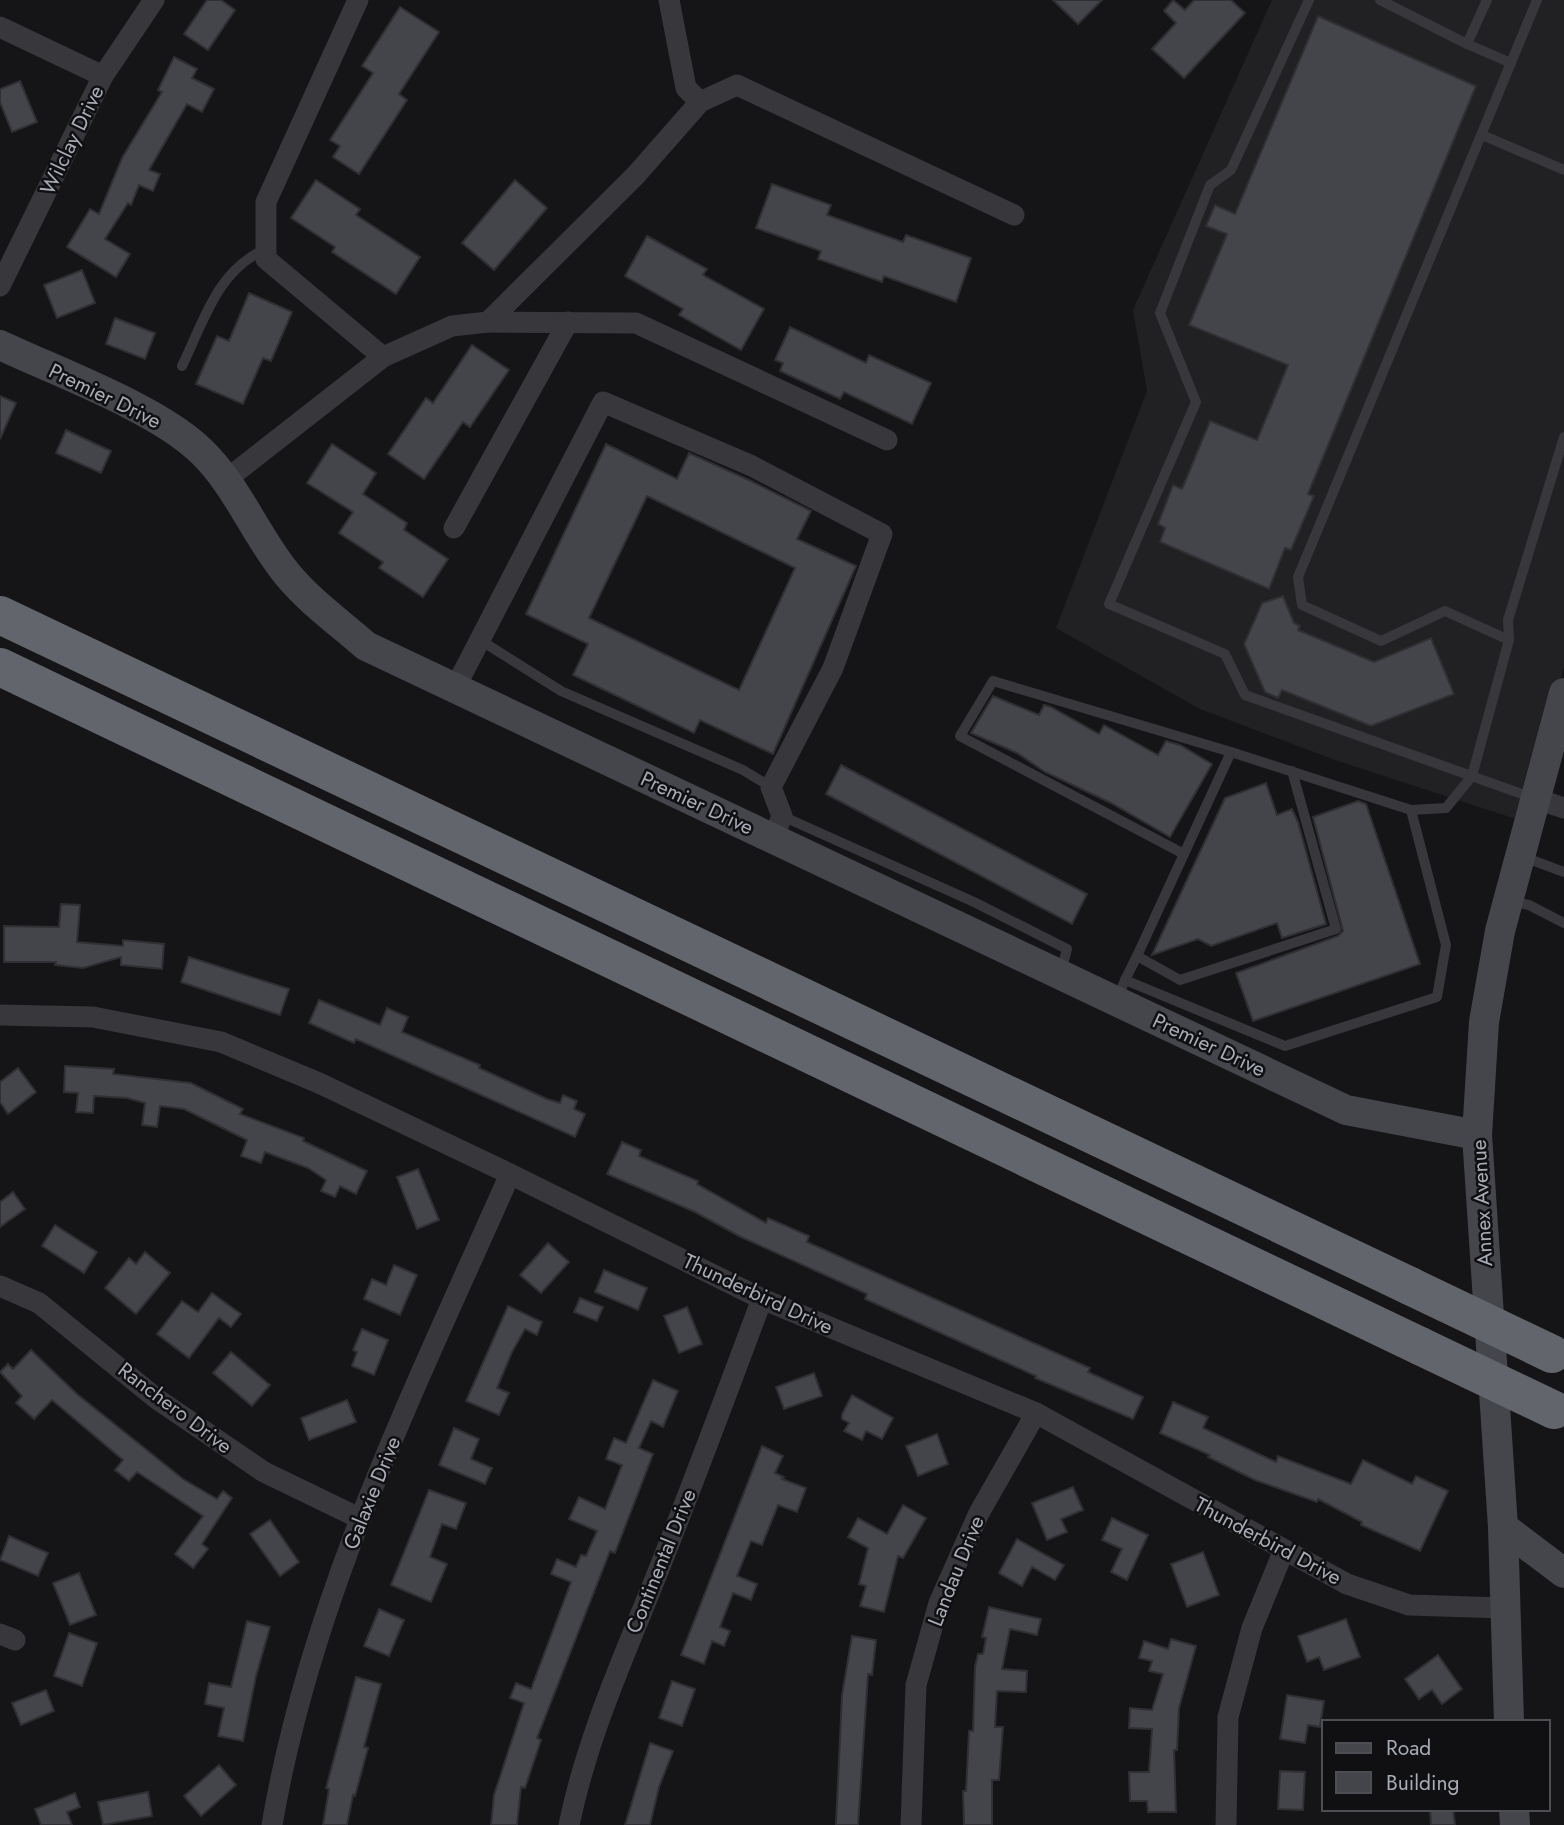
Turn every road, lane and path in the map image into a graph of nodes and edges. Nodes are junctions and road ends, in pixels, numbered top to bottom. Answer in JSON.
{"nodes":[{"id":1,"x":154,"y":0,"type":"edge"},
{"id":2,"x":358,"y":0,"type":"edge"},
{"id":3,"x":669,"y":0,"type":"edge"},
{"id":4,"x":1309,"y":0,"type":"edge"},
{"id":5,"x":1380,"y":0,"type":"edge"},
{"id":6,"x":1487,"y":0,"type":"edge"},
{"id":7,"x":1537,"y":0,"type":"edge"},
{"id":8,"x":0,"y":26,"type":"edge"},
{"id":9,"x":1467,"y":44,"type":"junction"},
{"id":10,"x":1511,"y":63,"type":"junction"},
{"id":11,"x":103,"y":76,"type":"junction"},
{"id":12,"x":700,"y":102,"type":"junction"},
{"id":13,"x":1482,"y":135,"type":"junction"},
{"id":14,"x":1564,"y":170,"type":"edge"},
{"id":15,"x":1014,"y":215,"type":"dead end"},
{"id":16,"x":266,"y":249,"type":"junction"},
{"id":17,"x":0,"y":286,"type":"edge"},
{"id":18,"x":488,"y":322,"type":"junction"},
{"id":19,"x":568,"y":322,"type":"junction"},
{"id":20,"x":0,"y":345,"type":"edge"},
{"id":21,"x":383,"y":357,"type":"junction"},
{"id":22,"x":182,"y":366,"type":"dead end"},
{"id":23,"x":1564,"y":437,"type":"edge"},
{"id":24,"x":887,"y":440,"type":"dead end"},
{"id":25,"x":227,"y":479,"type":"junction"},
{"id":26,"x":454,"y":528,"type":"dead end"},
{"id":27,"x":0,"y":615,"type":"edge"},
{"id":28,"x":480,"y":640,"type":"junction"},
{"id":29,"x":1509,"y":640,"type":"junction"},
{"id":30,"x":0,"y":667,"type":"edge"},
{"id":31,"x":455,"y":688,"type":"junction"},
{"id":32,"x":1564,"y":693,"type":"edge"},
{"id":33,"x":1231,"y":752,"type":"junction"},
{"id":34,"x":1292,"y":771,"type":"junction"},
{"id":35,"x":1472,"y":776,"type":"junction"},
{"id":36,"x":771,"y":787,"type":"junction"},
{"id":37,"x":1534,"y":798,"type":"junction"},
{"id":38,"x":1564,"y":808,"type":"edge"},
{"id":39,"x":1411,"y":810,"type":"junction"},
{"id":40,"x":778,"y":827,"type":"junction"},
{"id":41,"x":1184,"y":855,"type":"junction"},
{"id":42,"x":1519,"y":855,"type":"junction"},
{"id":43,"x":1564,"y":872,"type":"edge"},
{"id":44,"x":1508,"y":900,"type":"junction"},
{"id":45,"x":1564,"y":923,"type":"edge"},
{"id":46,"x":1136,"y":957,"type":"junction"},
{"id":47,"x":1121,"y":991,"type":"junction"},
{"id":48,"x":0,"y":1016,"type":"edge"},
{"id":49,"x":1477,"y":1135,"type":"junction"},
{"id":50,"x":510,"y":1174,"type":"junction"},
{"id":51,"x":0,"y":1286,"type":"edge"},
{"id":52,"x":762,"y":1299,"type":"junction"},
{"id":53,"x":1558,"y":1356,"type":"edge"},
{"id":54,"x":1559,"y":1412,"type":"edge"},
{"id":55,"x":1036,"y":1413,"type":"junction"},
{"id":56,"x":359,"y":1518,"type":"junction"},
{"id":57,"x":1503,"y":1527,"type":"junction"},
{"id":58,"x":1284,"y":1550,"type":"junction"},
{"id":59,"x":1564,"y":1573,"type":"edge"},
{"id":60,"x":1504,"y":1608,"type":"junction"},
{"id":61,"x":1509,"y":1720,"type":"edge"},
{"id":62,"x":272,"y":1825,"type":"edge"},
{"id":63,"x":569,"y":1825,"type":"edge"},
{"id":64,"x":911,"y":1825,"type":"edge"},
{"id":65,"x":1226,"y":1825,"type":"edge"}],
"edges":[{"from":1,"to":11,"type":"street","name":"Wilclay Drive"},
{"from":2,"to":16,"type":"street"},
{"from":3,"to":12,"type":"street"},
{"from":4,"to":35,"type":"lane"},
{"from":5,"to":9,"type":"lane"},
{"from":6,"to":9,"type":"lane"},
{"from":7,"to":10,"type":"lane"},
{"from":8,"to":11,"type":"street"},
{"from":9,"to":10,"type":"lane"},
{"from":10,"to":13,"type":"lane"},
{"from":11,"to":17,"type":"street","name":"Wilclay Drive"},
{"from":12,"to":15,"type":"street"},
{"from":12,"to":18,"type":"street"},
{"from":13,"to":14,"type":"lane"},
{"from":13,"to":29,"type":"lane"},
{"from":16,"to":21,"type":"street"},
{"from":16,"to":22,"type":"lane"},
{"from":18,"to":19,"type":"street"},
{"from":18,"to":21,"type":"street"},
{"from":19,"to":24,"type":"street"},
{"from":19,"to":26,"type":"street"},
{"from":20,"to":25,"type":"street","name":"Premier Drive"},
{"from":21,"to":25,"type":"street"},
{"from":23,"to":29,"type":"lane"},
{"from":25,"to":31,"type":"street","name":"Premier Drive"},
{"from":27,"to":53,"type":"highway","bridge":true},
{"from":28,"to":31,"type":"street"},
{"from":28,"to":36,"type":"lane"},
{"from":28,"to":36,"type":"street"},
{"from":29,"to":35,"type":"lane"},
{"from":30,"to":54,"type":"highway","bridge":true},
{"from":31,"to":40,"type":"street","name":"Premier Drive"},
{"from":32,"to":37,"type":"street","name":"Annex Avenue"},
{"from":33,"to":34,"type":"lane"},
{"from":33,"to":41,"type":"lane"},
{"from":33,"to":41,"type":"lane"},
{"from":34,"to":39,"type":"lane"},
{"from":34,"to":46,"type":"lane"},
{"from":35,"to":37,"type":"lane"},
{"from":35,"to":39,"type":"lane"},
{"from":36,"to":40,"type":"street"},
{"from":37,"to":38,"type":"street"},
{"from":37,"to":42,"type":"street","name":"Annex Avenue"},
{"from":39,"to":47,"type":"lane"},
{"from":40,"to":47,"type":"street","name":"Premier Drive"},
{"from":41,"to":46,"type":"lane"},
{"from":42,"to":43,"type":"lane"},
{"from":42,"to":44,"type":"street","name":"Annex Avenue"},
{"from":44,"to":45,"type":"lane"},
{"from":44,"to":49,"type":"street","name":"Annex Avenue"},
{"from":46,"to":47,"type":"lane"},
{"from":47,"to":49,"type":"street","name":"Premier Drive"},
{"from":48,"to":50,"type":"street","name":"Thunderbird Drive"},
{"from":49,"to":57,"type":"street","name":"Annex Avenue"},
{"from":50,"to":52,"type":"street","name":"Thunderbird Drive"},
{"from":50,"to":56,"type":"street","name":"Galaxie Drive"},
{"from":51,"to":56,"type":"street","name":"Ranchero Drive"},
{"from":52,"to":55,"type":"street","name":"Thunderbird Drive"},
{"from":52,"to":63,"type":"street","name":"Continental Drive"},
{"from":55,"to":58,"type":"street","name":"Thunderbird Drive"},
{"from":55,"to":64,"type":"street","name":"Landau Drive"},
{"from":56,"to":62,"type":"street","name":"Galaxie Drive"},
{"from":57,"to":59,"type":"street"},
{"from":57,"to":60,"type":"street","name":"Annex Avenue"},
{"from":58,"to":60,"type":"street","name":"Thunderbird Drive"},
{"from":58,"to":65,"type":"street"},
{"from":60,"to":61,"type":"street","name":"Annex Avenue"}]}
